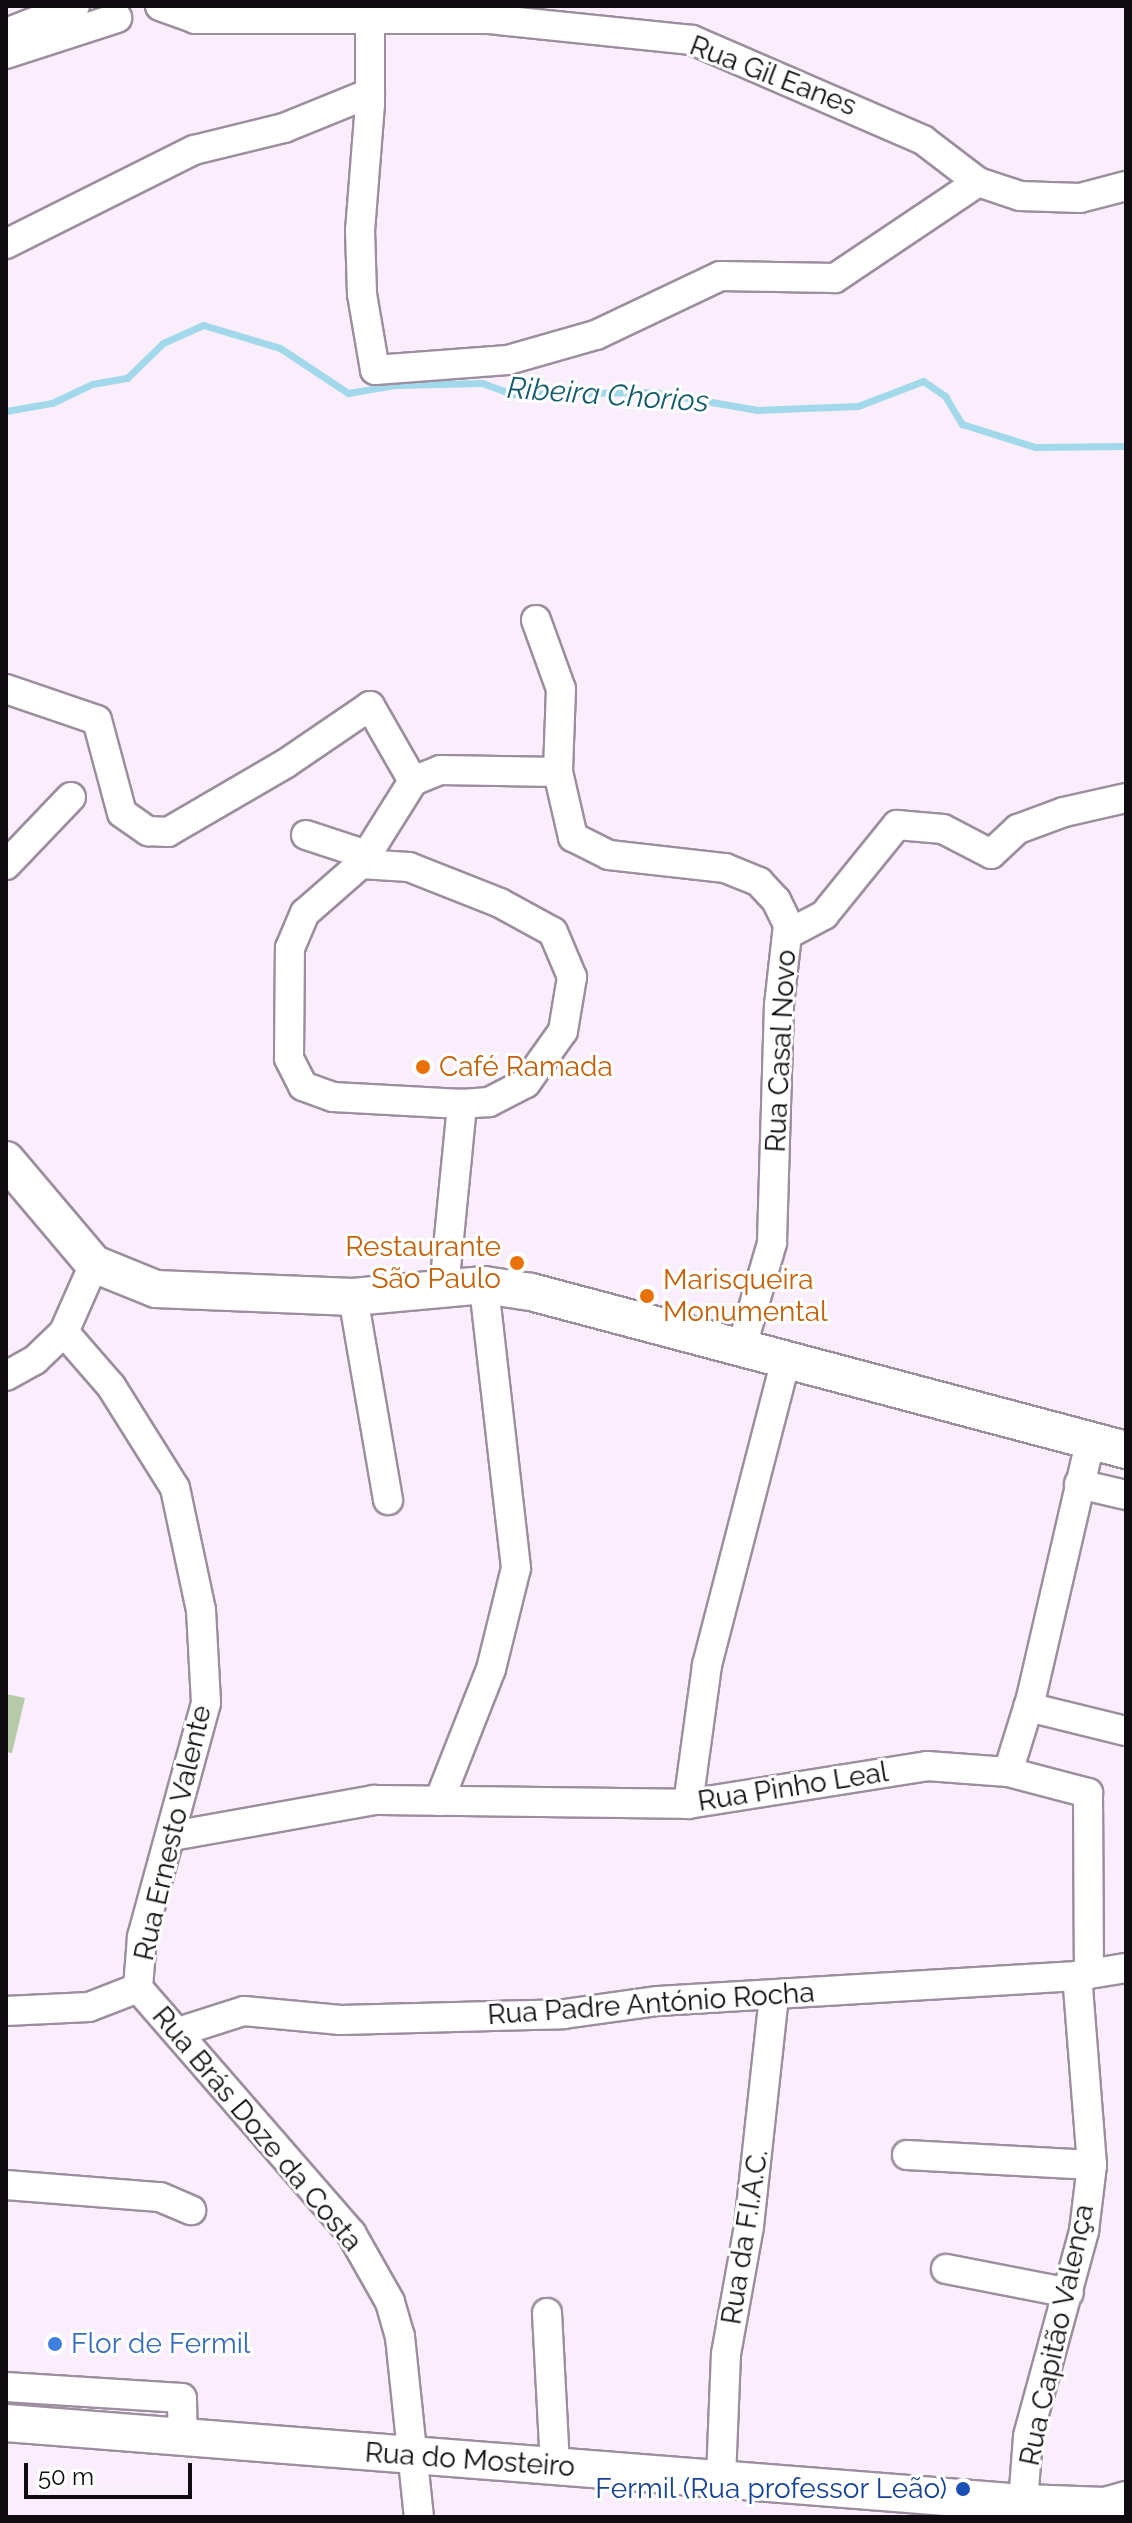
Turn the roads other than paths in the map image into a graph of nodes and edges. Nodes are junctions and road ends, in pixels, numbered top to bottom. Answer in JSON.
{"nodes":[{"id":1,"x":75,"y":6,"type":"edge"},
{"id":2,"x":159,"y":6,"type":"edge"},
{"id":3,"x":110,"y":12,"type":"edge"},
{"id":4,"x":370,"y":16,"type":"junction"},
{"id":5,"x":6,"y":33,"type":"edge"},
{"id":6,"x":6,"y":54,"type":"edge"},
{"id":7,"x":370,"y":93,"type":"junction"},
{"id":8,"x":978,"y":182,"type":"junction"},
{"id":9,"x":1126,"y":186,"type":"edge"},
{"id":10,"x":6,"y":244,"type":"edge"},
{"id":11,"x":536,"y":620,"type":"dead end"},
{"id":12,"x":6,"y":689,"type":"edge"},
{"id":13,"x":558,"y":772,"type":"junction"},
{"id":14,"x":413,"y":781,"type":"junction"},
{"id":15,"x":71,"y":797,"type":"dead end"},
{"id":16,"x":1126,"y":798,"type":"edge"},
{"id":17,"x":306,"y":835,"type":"dead end"},
{"id":18,"x":364,"y":859,"type":"junction"},
{"id":19,"x":6,"y":865,"type":"edge"},
{"id":20,"x":788,"y":934,"type":"junction"},
{"id":21,"x":462,"y":1104,"type":"junction"},
{"id":22,"x":6,"y":1160,"type":"edge"},
{"id":23,"x":94,"y":1264,"type":"junction"},
{"id":24,"x":484,"y":1285,"type":"junction"},
{"id":25,"x":444,"y":1289,"type":"junction"},
{"id":26,"x":353,"y":1297,"type":"junction"},
{"id":27,"x":64,"y":1332,"type":"junction"},
{"id":28,"x":742,"y":1346,"type":"junction"},
{"id":29,"x":786,"y":1359,"type":"junction"},
{"id":30,"x":6,"y":1376,"type":"edge"},
{"id":31,"x":1090,"y":1443,"type":"junction"},
{"id":32,"x":1126,"y":1450,"type":"edge"},
{"id":33,"x":1079,"y":1484,"type":"junction"},
{"id":34,"x":1126,"y":1495,"type":"edge"},
{"id":35,"x":388,"y":1500,"type":"dead end"},
{"id":36,"x":1028,"y":1707,"type":"junction"},
{"id":37,"x":1126,"y":1731,"type":"edge"},
{"id":38,"x":1008,"y":1772,"type":"junction"},
{"id":39,"x":439,"y":1801,"type":"junction"},
{"id":40,"x":688,"y":1804,"type":"junction"},
{"id":41,"x":172,"y":1836,"type":"junction"},
{"id":42,"x":1126,"y":1968,"type":"edge"},
{"id":43,"x":1083,"y":1975,"type":"junction"},
{"id":44,"x":138,"y":1988,"type":"junction"},
{"id":45,"x":774,"y":1996,"type":"junction"},
{"id":46,"x":6,"y":2011,"type":"edge"},
{"id":47,"x":178,"y":2032,"type":"junction"},
{"id":48,"x":907,"y":2155,"type":"dead end"},
{"id":49,"x":1092,"y":2165,"type":"junction"},
{"id":50,"x":6,"y":2185,"type":"edge"},
{"id":51,"x":191,"y":2210,"type":"dead end"},
{"id":52,"x":946,"y":2269,"type":"dead end"},
{"id":53,"x":1069,"y":2293,"type":"junction"},
{"id":54,"x":547,"y":2313,"type":"dead end"},
{"id":55,"x":6,"y":2387,"type":"edge"},
{"id":56,"x":6,"y":2423,"type":"edge"},
{"id":57,"x":183,"y":2437,"type":"junction"},
{"id":58,"x":413,"y":2456,"type":"junction"},
{"id":59,"x":555,"y":2465,"type":"junction"},
{"id":60,"x":721,"y":2478,"type":"junction"},
{"id":61,"x":1126,"y":2500,"type":"edge"},
{"id":62,"x":1023,"y":2503,"type":"junction"},
{"id":63,"x":1061,"y":2511,"type":"edge"},
{"id":64,"x":419,"y":2517,"type":"edge"}],
"edges":[{"from":1,"to":5,"type":"street"},
{"from":2,"to":3,"type":"street"},
{"from":2,"to":4,"type":"street","name":"Rua Gil Eanes"},
{"from":3,"to":6,"type":"street"},
{"from":4,"to":7,"type":"street"},
{"from":4,"to":8,"type":"street","name":"Rua Gil Eanes"},
{"from":7,"to":8,"type":"street"},
{"from":7,"to":10,"type":"street"},
{"from":8,"to":9,"type":"street","name":"Rua Gil Eanes"},
{"from":11,"to":13,"type":"street"},
{"from":12,"to":14,"type":"street"},
{"from":13,"to":14,"type":"street"},
{"from":13,"to":20,"type":"street","name":"Rua Casal Novo"},
{"from":14,"to":18,"type":"street"},
{"from":15,"to":19,"type":"street"},
{"from":16,"to":20,"type":"street"},
{"from":17,"to":18,"type":"street"},
{"from":18,"to":21,"type":"street"},
{"from":18,"to":21,"type":"street"},
{"from":20,"to":28,"type":"street","name":"Rua Casal Novo"},
{"from":21,"to":25,"type":"street"},
{"from":22,"to":23,"type":"main road"},
{"from":23,"to":26,"type":"main road"},
{"from":23,"to":27,"type":"street"},
{"from":24,"to":25,"type":"main road"},
{"from":24,"to":28,"type":"main road"},
{"from":24,"to":39,"type":"street"},
{"from":25,"to":26,"type":"main road"},
{"from":26,"to":35,"type":"street"},
{"from":27,"to":30,"type":"street"},
{"from":27,"to":41,"type":"street","name":"Rua Ernesto Valente"},
{"from":28,"to":29,"type":"main road"},
{"from":29,"to":31,"type":"main road"},
{"from":29,"to":40,"type":"street"},
{"from":31,"to":32,"type":"main road"},
{"from":31,"to":33,"type":"street"},
{"from":33,"to":34,"type":"street"},
{"from":33,"to":36,"type":"street"},
{"from":36,"to":37,"type":"street"},
{"from":36,"to":38,"type":"street"},
{"from":38,"to":40,"type":"street","name":"Rua Pinho Leal"},
{"from":38,"to":43,"type":"street","name":"Rua Pinho Leal"},
{"from":39,"to":40,"type":"street","name":"Rua Pinho Leal"},
{"from":39,"to":41,"type":"street","name":"Rua Pinho Leal"},
{"from":41,"to":44,"type":"street","name":"Rua Ernesto Valente"},
{"from":42,"to":43,"type":"street","name":"Rua Padre António Rocha"},
{"from":43,"to":45,"type":"street","name":"Rua Padre António Rocha"},
{"from":43,"to":49,"type":"street","name":"Rua Capitão Valença"},
{"from":44,"to":46,"type":"street"},
{"from":44,"to":47,"type":"street","name":"Rua Brás Doze da Costa"},
{"from":45,"to":47,"type":"street","name":"Rua Padre António Rocha"},
{"from":45,"to":60,"type":"street","name":"Rua da F.I.A.C."},
{"from":47,"to":58,"type":"street","name":"Rua Brás Doze da Costa"},
{"from":48,"to":49,"type":"street"},
{"from":49,"to":53,"type":"street","name":"Rua Capitão Valença"},
{"from":50,"to":51,"type":"street"},
{"from":52,"to":53,"type":"street"},
{"from":53,"to":62,"type":"street","name":"Rua Capitão Valença"},
{"from":54,"to":59,"type":"street"},
{"from":55,"to":57,"type":"street"},
{"from":56,"to":57,"type":"main road","name":"Rua do Mosteiro"},
{"from":57,"to":58,"type":"main road","name":"Rua do Mosteiro"},
{"from":58,"to":59,"type":"main road","name":"Rua do Mosteiro"},
{"from":58,"to":64,"type":"street","name":"Rua Brás Doze da Costa"},
{"from":59,"to":60,"type":"main road","name":"Rua do Mosteiro"},
{"from":60,"to":62,"type":"main road","name":"Rua do Mosteiro"},
{"from":61,"to":63,"type":"main road","name":"Rua do Mosteiro"},
{"from":62,"to":63,"type":"main road","name":"Rua do Mosteiro"}]}
